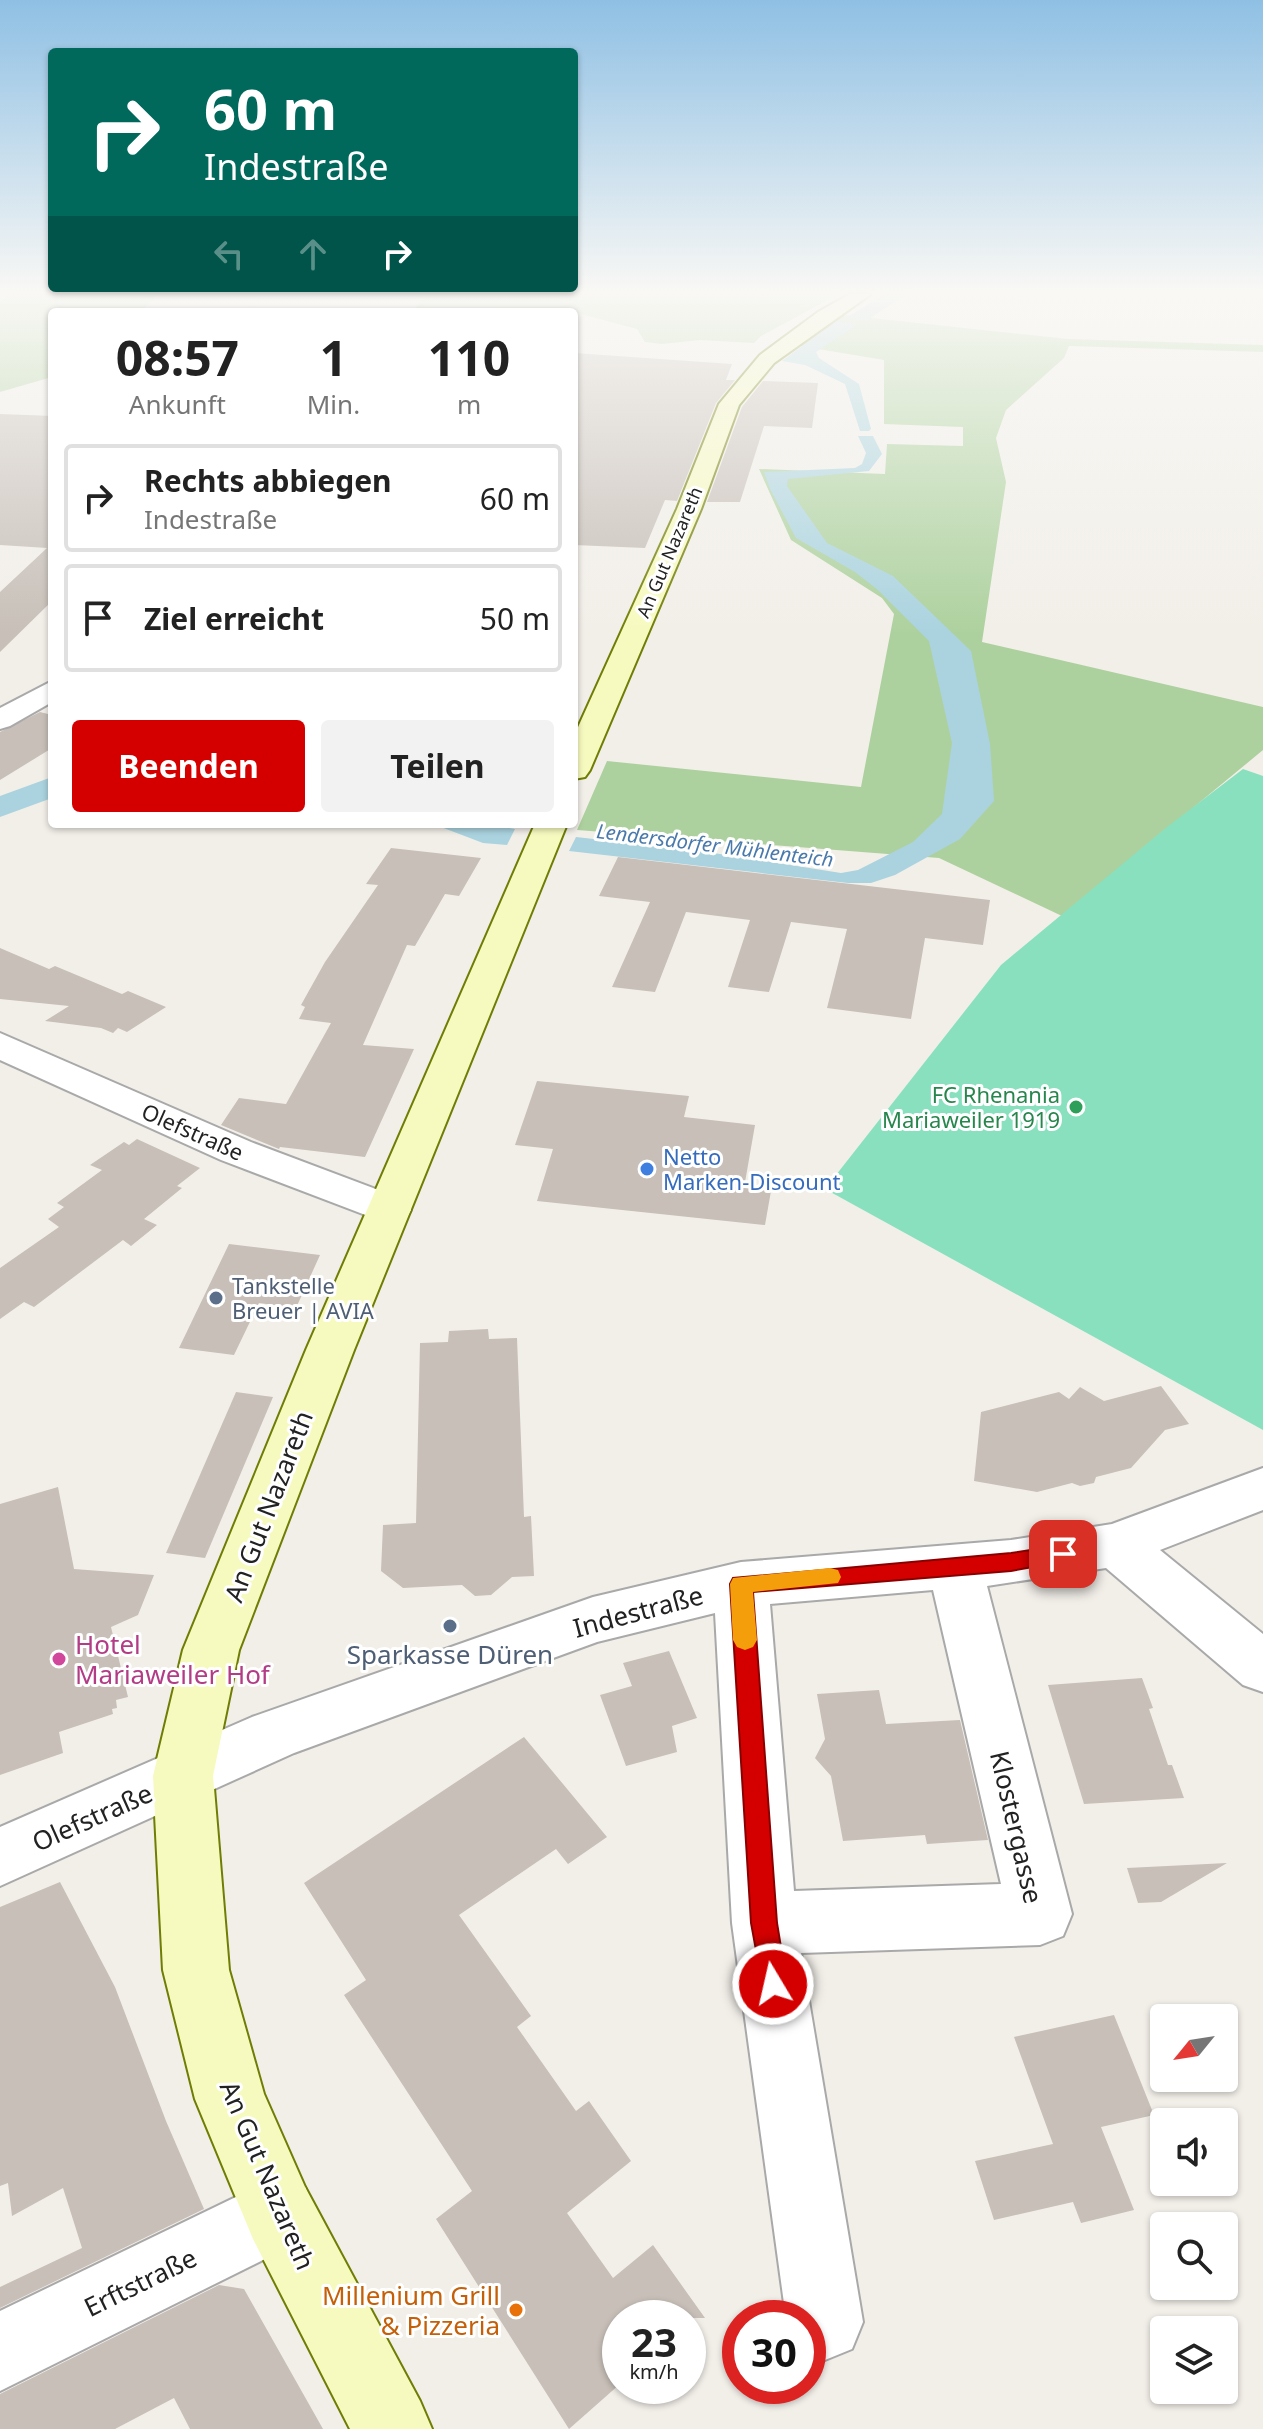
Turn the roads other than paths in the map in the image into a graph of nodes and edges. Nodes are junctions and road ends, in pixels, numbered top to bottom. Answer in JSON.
{"nodes":[{"id":1,"x":728,"y":407,"type":"edge"},
{"id":2,"x":48,"y":692,"type":"edge"},
{"id":3,"x":0,"y":720,"type":"edge"},
{"id":4,"x":578,"y":761,"type":"edge"},
{"id":5,"x":549,"y":828,"type":"edge"},
{"id":6,"x":0,"y":1045,"type":"edge"},
{"id":7,"x":389,"y":1210,"type":"junction"},
{"id":8,"x":1263,"y":1488,"type":"edge"},
{"id":9,"x":1116,"y":1545,"type":"junction"},
{"id":10,"x":955,"y":1567,"type":"junction"},
{"id":11,"x":741,"y":1584,"type":"junction"},
{"id":12,"x":1263,"y":1668,"type":"edge"},
{"id":13,"x":183,"y":1776,"type":"junction"},
{"id":14,"x":0,"y":1857,"type":"edge"},
{"id":15,"x":764,"y":1923,"type":"junction"},
{"id":16,"x":279,"y":2213,"type":"junction"},
{"id":17,"x":822,"y":2300,"type":"edge"},
{"id":18,"x":0,"y":2352,"type":"edge"},
{"id":19,"x":392,"y":2429,"type":"edge"}],
"edges":[{"from":1,"to":4,"type":"main road","name":"An Gut Nazareth"},
{"from":2,"to":3,"type":"street"},
{"from":5,"to":7,"type":"main road","name":"An Gut Nazareth"},
{"from":6,"to":7,"type":"street","name":"Olefstraße"},
{"from":7,"to":13,"type":"main road","name":"An Gut Nazareth"},
{"from":8,"to":9,"type":"street","name":"Indestraße"},
{"from":9,"to":10,"type":"street","name":"Indestraße"},
{"from":9,"to":12,"type":"street"},
{"from":10,"to":11,"type":"street","name":"Indestraße"},
{"from":10,"to":15,"type":"street","name":"Klostergasse"},
{"from":11,"to":13,"type":"street","name":"Indestraße"},
{"from":11,"to":15,"type":"street"},
{"from":13,"to":14,"type":"street","name":"Olefstraße"},
{"from":13,"to":16,"type":"main road","name":"An Gut Nazareth"},
{"from":15,"to":17,"type":"street"},
{"from":16,"to":18,"type":"street","name":"Erftstraße"},
{"from":16,"to":19,"type":"main road","name":"An Gut Nazareth"}]}
